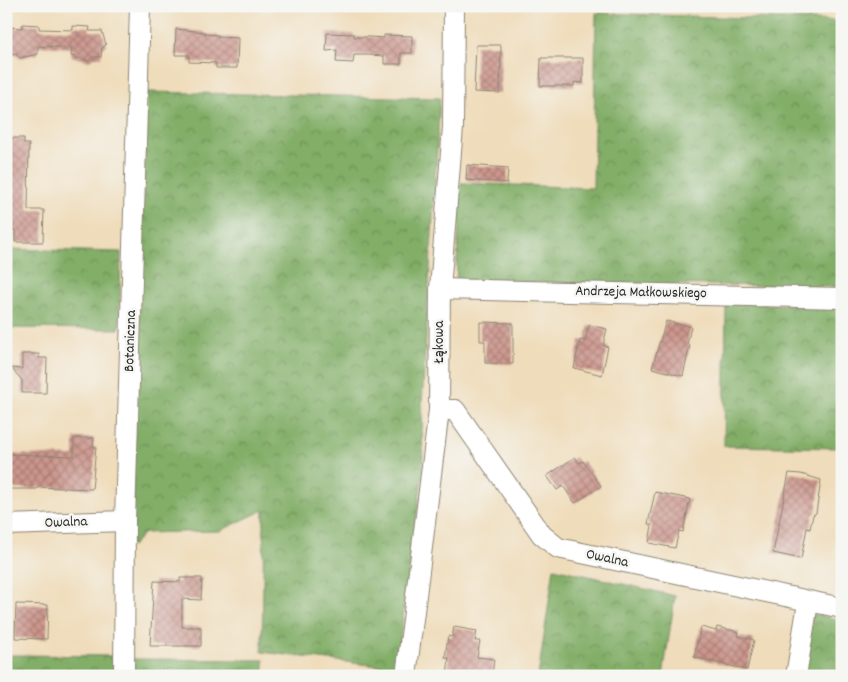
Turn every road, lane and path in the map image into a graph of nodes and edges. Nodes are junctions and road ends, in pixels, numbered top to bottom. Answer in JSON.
{"nodes":[{"id":1,"x":140,"y":6,"type":"edge"},
{"id":2,"x":454,"y":6,"type":"edge"},
{"id":3,"x":440,"y":289,"type":"junction"},
{"id":4,"x":842,"y":298,"type":"edge"},
{"id":5,"x":439,"y":410,"type":"junction"},
{"id":6,"x":125,"y":521,"type":"junction"},
{"id":7,"x":6,"y":525,"type":"edge"},
{"id":8,"x":808,"y":603,"type":"junction"},
{"id":9,"x":842,"y":608,"type":"edge"},
{"id":10,"x":124,"y":676,"type":"edge"},
{"id":11,"x":406,"y":676,"type":"edge"},
{"id":12,"x":796,"y":676,"type":"edge"}],
"edges":[{"from":1,"to":6,"type":"street","name":"Botaniczna"},
{"from":2,"to":3,"type":"street","name":"Łąkowa"},
{"from":3,"to":4,"type":"street","name":"Andrzeja Małkowskiego"},
{"from":3,"to":5,"type":"street","name":"Łąkowa"},
{"from":5,"to":8,"type":"street","name":"Owalna"},
{"from":5,"to":11,"type":"street","name":"Łąkowa"},
{"from":6,"to":7,"type":"street","name":"Owalna"},
{"from":6,"to":10,"type":"street","name":"Botaniczna"},
{"from":8,"to":9,"type":"street","name":"Owalna"},
{"from":8,"to":12,"type":"street"}]}
